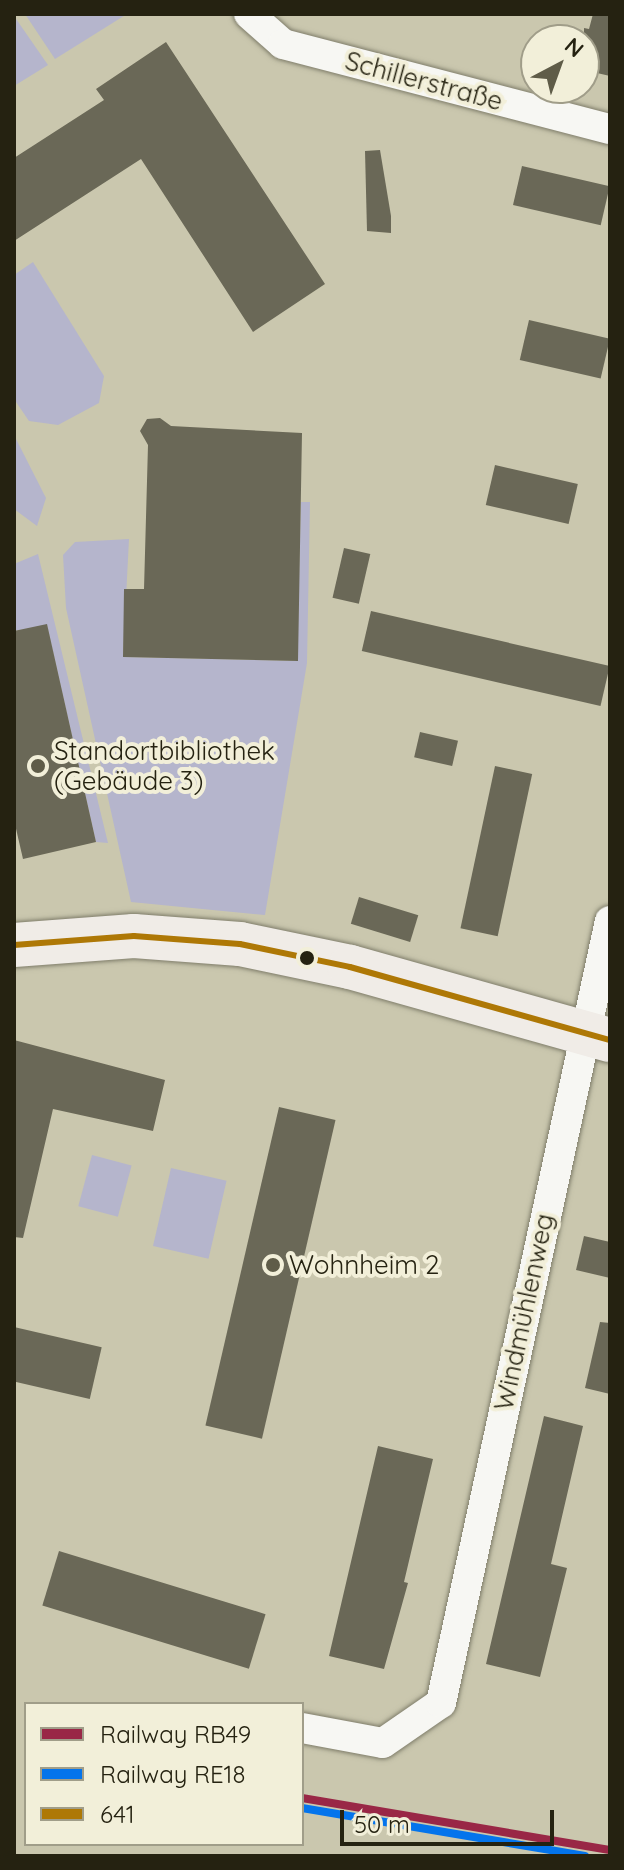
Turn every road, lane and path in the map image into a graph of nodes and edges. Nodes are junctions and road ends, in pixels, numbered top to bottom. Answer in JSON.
{"nodes":[{"id":1,"x":249,"y":14,"type":"edge"},
{"id":2,"x":610,"y":129,"type":"edge"},
{"id":3,"x":610,"y":921,"type":"edge"},
{"id":4,"x":14,"y":945,"type":"edge"},
{"id":5,"x":597,"y":1037,"type":"edge"},
{"id":6,"x":304,"y":1728,"type":"edge"}],
"edges":[{"from":1,"to":2,"type":"street","name":"Schillerstraße"},
{"from":3,"to":5,"type":"street","name":"Windmühlenweg"},
{"from":4,"to":5,"type":"main road"},
{"from":5,"to":6,"type":"street","name":"Windmühlenweg"}]}
